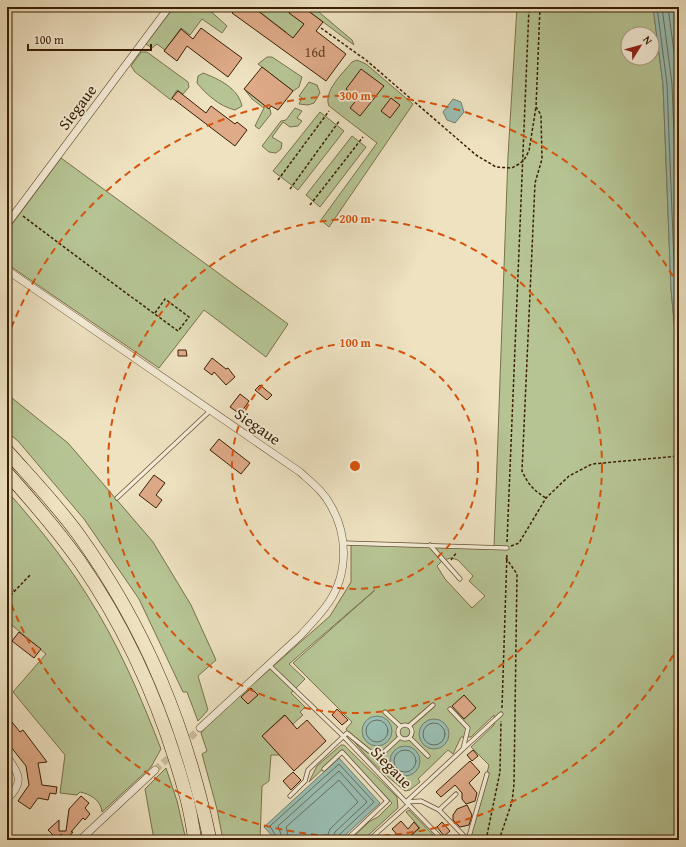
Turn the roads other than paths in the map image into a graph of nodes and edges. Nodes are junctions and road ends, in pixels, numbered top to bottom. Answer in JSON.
{"nodes":[{"id":1,"x":169,"y":7,"type":"edge"},
{"id":2,"x":7,"y":224,"type":"edge"},
{"id":3,"x":7,"y":270,"type":"edge"},
{"id":4,"x":211,"y":410,"type":"junction"},
{"id":5,"x":7,"y":451,"type":"edge"},
{"id":6,"x":7,"y":473,"type":"edge"},
{"id":7,"x":116,"y":498,"type":"dead end"},
{"id":8,"x":344,"y":543,"type":"junction"},
{"id":9,"x":430,"y":545,"type":"junction"},
{"id":10,"x":507,"y":548,"type":"road end"},
{"id":11,"x":460,"y":579,"type":"dead end"},
{"id":12,"x":268,"y":664,"type":"junction"},
{"id":13,"x":433,"y":705,"type":"dead end"},
{"id":14,"x":450,"y":709,"type":"dead end"},
{"id":15,"x":385,"y":712,"type":"dead end"},
{"id":16,"x":502,"y":714,"type":"road end"},
{"id":17,"x":400,"y":726,"type":"junction"},
{"id":18,"x":409,"y":726,"type":"junction"},
{"id":19,"x":200,"y":728,"type":"tunnel mouth"},
{"id":20,"x":344,"y":738,"type":"junction"},
{"id":21,"x":399,"y":738,"type":"junction"},
{"id":22,"x":410,"y":738,"type":"junction"},
{"id":23,"x":463,"y":749,"type":"junction"},
{"id":24,"x":428,"y":756,"type":"dead end"},
{"id":25,"x":7,"y":757,"type":"edge"},
{"id":26,"x":324,"y":769,"type":"dead end"},
{"id":27,"x":155,"y":770,"type":"tunnel mouth"},
{"id":28,"x":487,"y":774,"type":"dead end"},
{"id":29,"x":456,"y":794,"type":"dead end"},
{"id":30,"x":290,"y":796,"type":"dead end"},
{"id":31,"x":7,"y":799,"type":"edge"},
{"id":32,"x":407,"y":803,"type":"junction"},
{"id":33,"x":439,"y":810,"type":"junction"},
{"id":34,"x":80,"y":840,"type":"edge"},
{"id":35,"x":195,"y":840,"type":"edge"},
{"id":36,"x":210,"y":840,"type":"edge"},
{"id":37,"x":346,"y":840,"type":"edge"},
{"id":38,"x":369,"y":840,"type":"edge"},
{"id":39,"x":443,"y":840,"type":"edge"}],
"edges":[{"from":1,"to":2,"type":"street","name":"Siegaue"},
{"from":3,"to":4,"type":"street","name":"Siegaue"},
{"from":4,"to":7,"type":"lane"},
{"from":4,"to":8,"type":"street","name":"Siegaue"},
{"from":5,"to":36,"type":"highway"},
{"from":6,"to":35,"type":"highway"},
{"from":8,"to":9,"type":"lane"},
{"from":8,"to":12,"type":"street","name":"Siegaue"},
{"from":9,"to":10,"type":"lane"},
{"from":9,"to":11,"type":"lane"},
{"from":12,"to":19,"type":"street","name":"Siegaue"},
{"from":12,"to":20,"type":"lane","name":"Siegaue"},
{"from":13,"to":18,"type":"lane"},
{"from":14,"to":23,"type":"lane"},
{"from":15,"to":17,"type":"lane"},
{"from":16,"to":23,"type":"lane","name":"Siegaue"},
{"from":17,"to":18,"type":"lane"},
{"from":17,"to":21,"type":"lane"},
{"from":18,"to":22,"type":"lane"},
{"from":20,"to":21,"type":"lane"},
{"from":20,"to":30,"type":"lane"},
{"from":20,"to":32,"type":"lane","name":"Siegaue"},
{"from":21,"to":22,"type":"lane"},
{"from":22,"to":24,"type":"lane"},
{"from":23,"to":32,"type":"lane","name":"Siegaue"},
{"from":25,"to":31,"type":"street"},
{"from":26,"to":37,"type":"lane"},
{"from":27,"to":34,"type":"street"},
{"from":28,"to":33,"type":"lane"},
{"from":29,"to":33,"type":"lane"},
{"from":32,"to":33,"type":"lane"},
{"from":32,"to":38,"type":"lane"},
{"from":32,"to":39,"type":"lane"}]}
